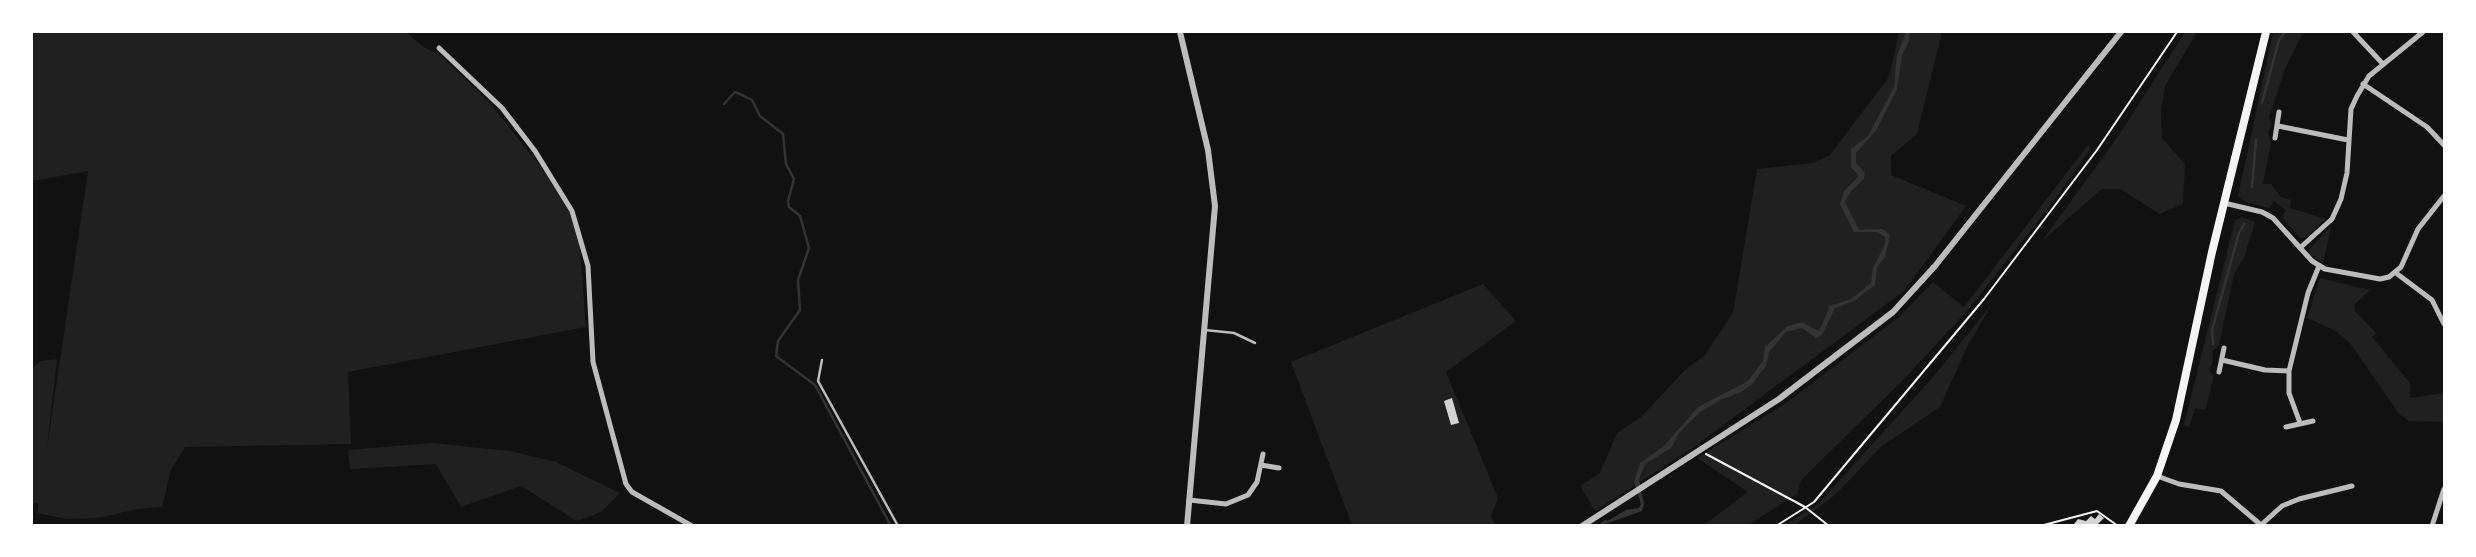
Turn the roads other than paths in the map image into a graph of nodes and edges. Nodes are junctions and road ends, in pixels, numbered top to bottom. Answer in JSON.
{"nodes":[{"id":1,"x":1180,"y":32,"type":"edge"},
{"id":2,"x":2121,"y":32,"type":"edge"},
{"id":3,"x":2266,"y":32,"type":"edge"},
{"id":4,"x":2353,"y":32,"type":"edge"},
{"id":5,"x":2423,"y":32,"type":"edge"},
{"id":6,"x":439,"y":48,"type":"dead end"},
{"id":7,"x":2383,"y":64,"type":"junction"},
{"id":8,"x":2363,"y":84,"type":"junction"},
{"id":9,"x":2279,"y":112,"type":"dead end"},
{"id":10,"x":2278,"y":126,"type":"junction"},
{"id":11,"x":2275,"y":138,"type":"dead end"},
{"id":12,"x":2348,"y":140,"type":"junction"},
{"id":13,"x":2445,"y":145,"type":"edge"},
{"id":14,"x":2445,"y":196,"type":"edge"},
{"id":15,"x":2224,"y":202,"type":"junction"},
{"id":16,"x":2301,"y":247,"type":"junction"},
{"id":17,"x":2319,"y":266,"type":"junction"},
{"id":18,"x":2396,"y":273,"type":"junction"},
{"id":19,"x":2445,"y":324,"type":"edge"},
{"id":20,"x":1205,"y":330,"type":"junction"},
{"id":21,"x":1255,"y":343,"type":"dead end"},
{"id":22,"x":2224,"y":348,"type":"dead end"},
{"id":23,"x":822,"y":360,"type":"dead end"},
{"id":24,"x":2222,"y":360,"type":"junction"},
{"id":25,"x":2289,"y":370,"type":"junction"},
{"id":26,"x":2219,"y":372,"type":"dead end"},
{"id":27,"x":2313,"y":421,"type":"dead end"},
{"id":28,"x":2300,"y":423,"type":"junction"},
{"id":29,"x":2286,"y":427,"type":"dead end"},
{"id":30,"x":1263,"y":454,"type":"dead end"},
{"id":31,"x":1261,"y":465,"type":"junction"},
{"id":32,"x":1279,"y":468,"type":"dead end"},
{"id":33,"x":2157,"y":476,"type":"junction"},
{"id":34,"x":2351,"y":486,"type":"dead end"},
{"id":35,"x":2445,"y":489,"type":"edge"},
{"id":36,"x":1189,"y":500,"type":"junction"},
{"id":37,"x":2253,"y":523,"type":"edge"},
{"id":38,"x":692,"y":526,"type":"edge"},
{"id":39,"x":898,"y":526,"type":"edge"},
{"id":40,"x":1186,"y":526,"type":"edge"},
{"id":41,"x":1582,"y":526,"type":"edge"},
{"id":42,"x":2129,"y":526,"type":"edge"},
{"id":43,"x":2261,"y":526,"type":"edge"},
{"id":44,"x":2432,"y":526,"type":"edge"}],
"edges":[{"from":1,"to":20,"type":"street"},
{"from":2,"to":41,"type":"street"},
{"from":3,"to":15,"type":"main road"},
{"from":4,"to":7,"type":"street"},
{"from":5,"to":7,"type":"street"},
{"from":6,"to":38,"type":"street"},
{"from":7,"to":8,"type":"street"},
{"from":8,"to":12,"type":"street"},
{"from":8,"to":13,"type":"street"},
{"from":9,"to":10,"type":"street"},
{"from":10,"to":11,"type":"street"},
{"from":10,"to":12,"type":"street"},
{"from":12,"to":16,"type":"street"},
{"from":14,"to":18,"type":"street"},
{"from":15,"to":16,"type":"street"},
{"from":15,"to":33,"type":"main road"},
{"from":16,"to":17,"type":"street"},
{"from":17,"to":18,"type":"street"},
{"from":17,"to":25,"type":"street"},
{"from":18,"to":19,"type":"street"},
{"from":20,"to":21,"type":"lane"},
{"from":20,"to":36,"type":"street"},
{"from":22,"to":24,"type":"street"},
{"from":23,"to":39,"type":"lane"},
{"from":24,"to":25,"type":"street"},
{"from":24,"to":26,"type":"street"},
{"from":25,"to":28,"type":"street"},
{"from":27,"to":28,"type":"street"},
{"from":28,"to":29,"type":"street"},
{"from":30,"to":31,"type":"street"},
{"from":31,"to":32,"type":"street"},
{"from":31,"to":36,"type":"street"},
{"from":33,"to":37,"type":"street"},
{"from":33,"to":42,"type":"main road"},
{"from":34,"to":43,"type":"street"},
{"from":35,"to":44,"type":"street"},
{"from":36,"to":40,"type":"street"},
{"from":37,"to":43,"type":"street"}]}
